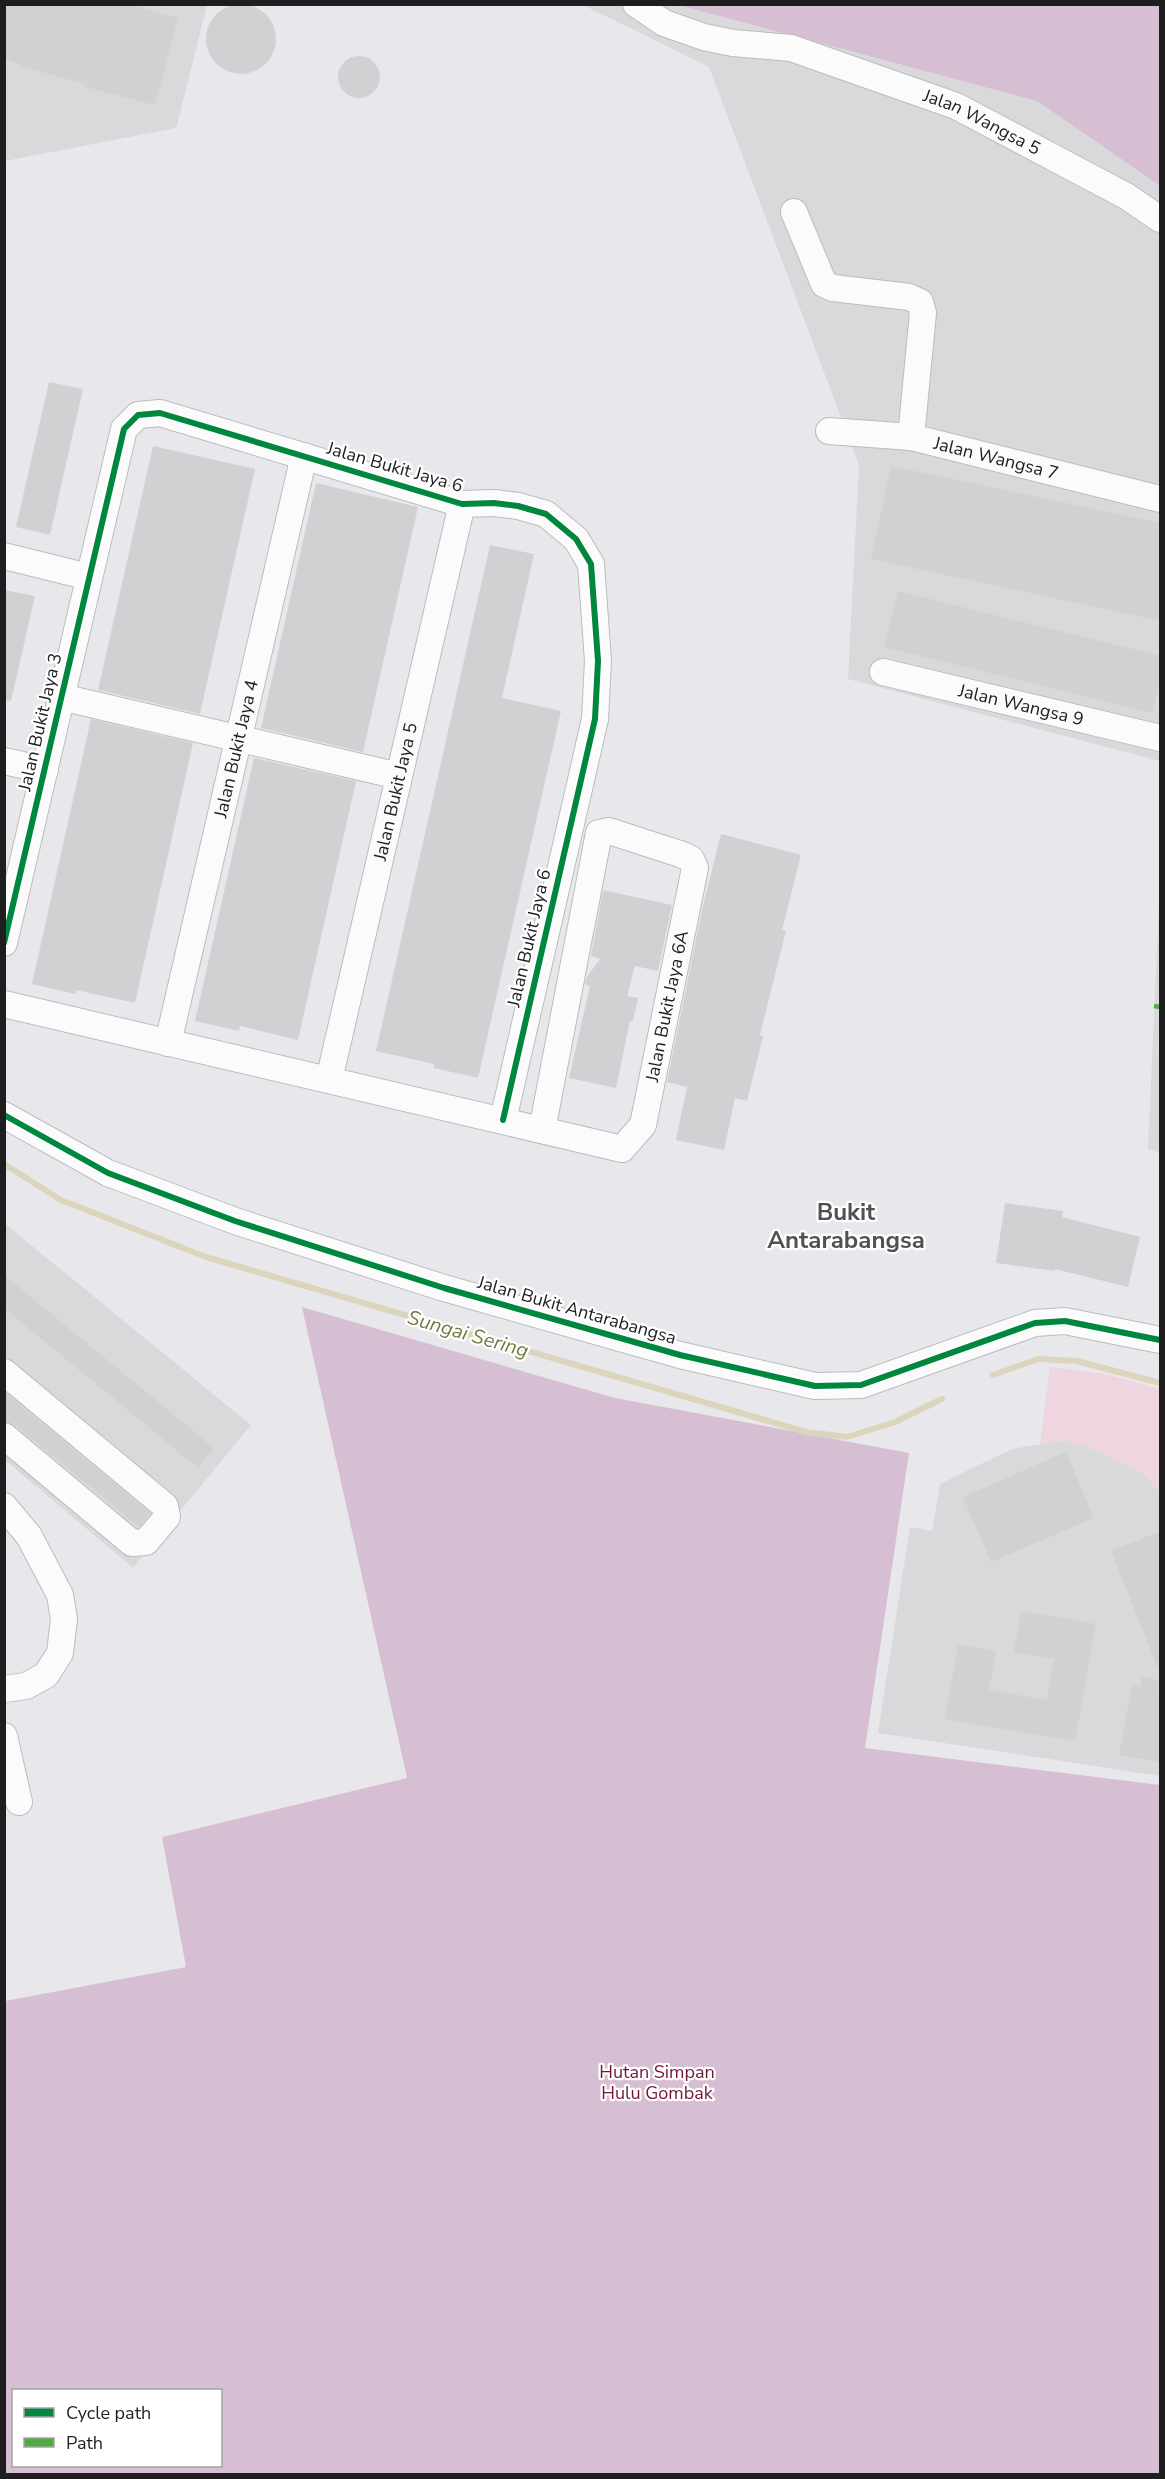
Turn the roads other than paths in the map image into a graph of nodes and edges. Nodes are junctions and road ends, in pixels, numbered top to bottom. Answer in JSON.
{"nodes":[{"id":1,"x":636,"y":4,"type":"edge"},
{"id":2,"x":794,"y":212,"type":"dead end"},
{"id":3,"x":1161,"y":219,"type":"edge"},
{"id":4,"x":829,"y":431,"type":"dead end"},
{"id":5,"x":911,"y":437,"type":"junction"},
{"id":6,"x":304,"y":456,"type":"junction"},
{"id":7,"x":1161,"y":499,"type":"edge"},
{"id":8,"x":462,"y":504,"type":"junction"},
{"id":9,"x":4,"y":556,"type":"edge"},
{"id":10,"x":89,"y":577,"type":"junction"},
{"id":11,"x":883,"y":672,"type":"dead end"},
{"id":12,"x":61,"y":697,"type":"junction"},
{"id":13,"x":1161,"y":738,"type":"edge"},
{"id":14,"x":238,"y":739,"type":"junction"},
{"id":15,"x":4,"y":761,"type":"edge"},
{"id":16,"x":45,"y":770,"type":"junction"},
{"id":17,"x":399,"y":776,"type":"junction"},
{"id":18,"x":4,"y":943,"type":"edge"},
{"id":19,"x":4,"y":1004,"type":"edge"},
{"id":20,"x":168,"y":1042,"type":"junction"},
{"id":21,"x":329,"y":1080,"type":"junction"},
{"id":22,"x":4,"y":1115,"type":"edge"},
{"id":23,"x":502,"y":1120,"type":"junction"},
{"id":24,"x":542,"y":1130,"type":"junction"},
{"id":25,"x":1161,"y":1340,"type":"edge"},
{"id":26,"x":4,"y":1372,"type":"edge"},
{"id":27,"x":4,"y":1436,"type":"edge"},
{"id":28,"x":4,"y":1506,"type":"edge"},
{"id":29,"x":4,"y":1689,"type":"edge"},
{"id":30,"x":4,"y":1736,"type":"edge"},
{"id":31,"x":19,"y":1802,"type":"dead end"}],
"edges":[{"from":1,"to":3,"type":"street","name":"Jalan Wangsa 5"},
{"from":2,"to":5,"type":"street"},
{"from":4,"to":5,"type":"street","name":"Jalan Wangsa 7"},
{"from":5,"to":7,"type":"street","name":"Jalan Wangsa 7"},
{"from":6,"to":8,"type":"street","name":"Jalan Bukit Jaya 6"},
{"from":6,"to":10,"type":"street","name":"Jalan Bukit Jaya 6"},
{"from":6,"to":14,"type":"street","name":"Jalan Bukit Jaya 4"},
{"from":8,"to":17,"type":"street","name":"Jalan Bukit Jaya 5"},
{"from":8,"to":23,"type":"street","name":"Jalan Bukit Jaya 6"},
{"from":9,"to":10,"type":"street"},
{"from":10,"to":12,"type":"street","name":"Jalan Bukit Jaya 3"},
{"from":11,"to":13,"type":"street","name":"Jalan Wangsa 9"},
{"from":12,"to":14,"type":"street"},
{"from":12,"to":16,"type":"street","name":"Jalan Bukit Jaya 3"},
{"from":14,"to":17,"type":"street"},
{"from":14,"to":20,"type":"street","name":"Jalan Bukit Jaya 4"},
{"from":15,"to":16,"type":"street"},
{"from":16,"to":18,"type":"street","name":"Jalan Bukit Jaya 3"},
{"from":17,"to":21,"type":"street","name":"Jalan Bukit Jaya 5"},
{"from":19,"to":20,"type":"street"},
{"from":20,"to":21,"type":"street"},
{"from":21,"to":23,"type":"street"},
{"from":22,"to":25,"type":"street","name":"Jalan Bukit Antarabangsa"},
{"from":23,"to":24,"type":"street"},
{"from":24,"to":24,"type":"street","name":"Jalan Bukit Jaya 6A"},
{"from":26,"to":27,"type":"street"},
{"from":28,"to":29,"type":"street"},
{"from":30,"to":31,"type":"street"}]}
